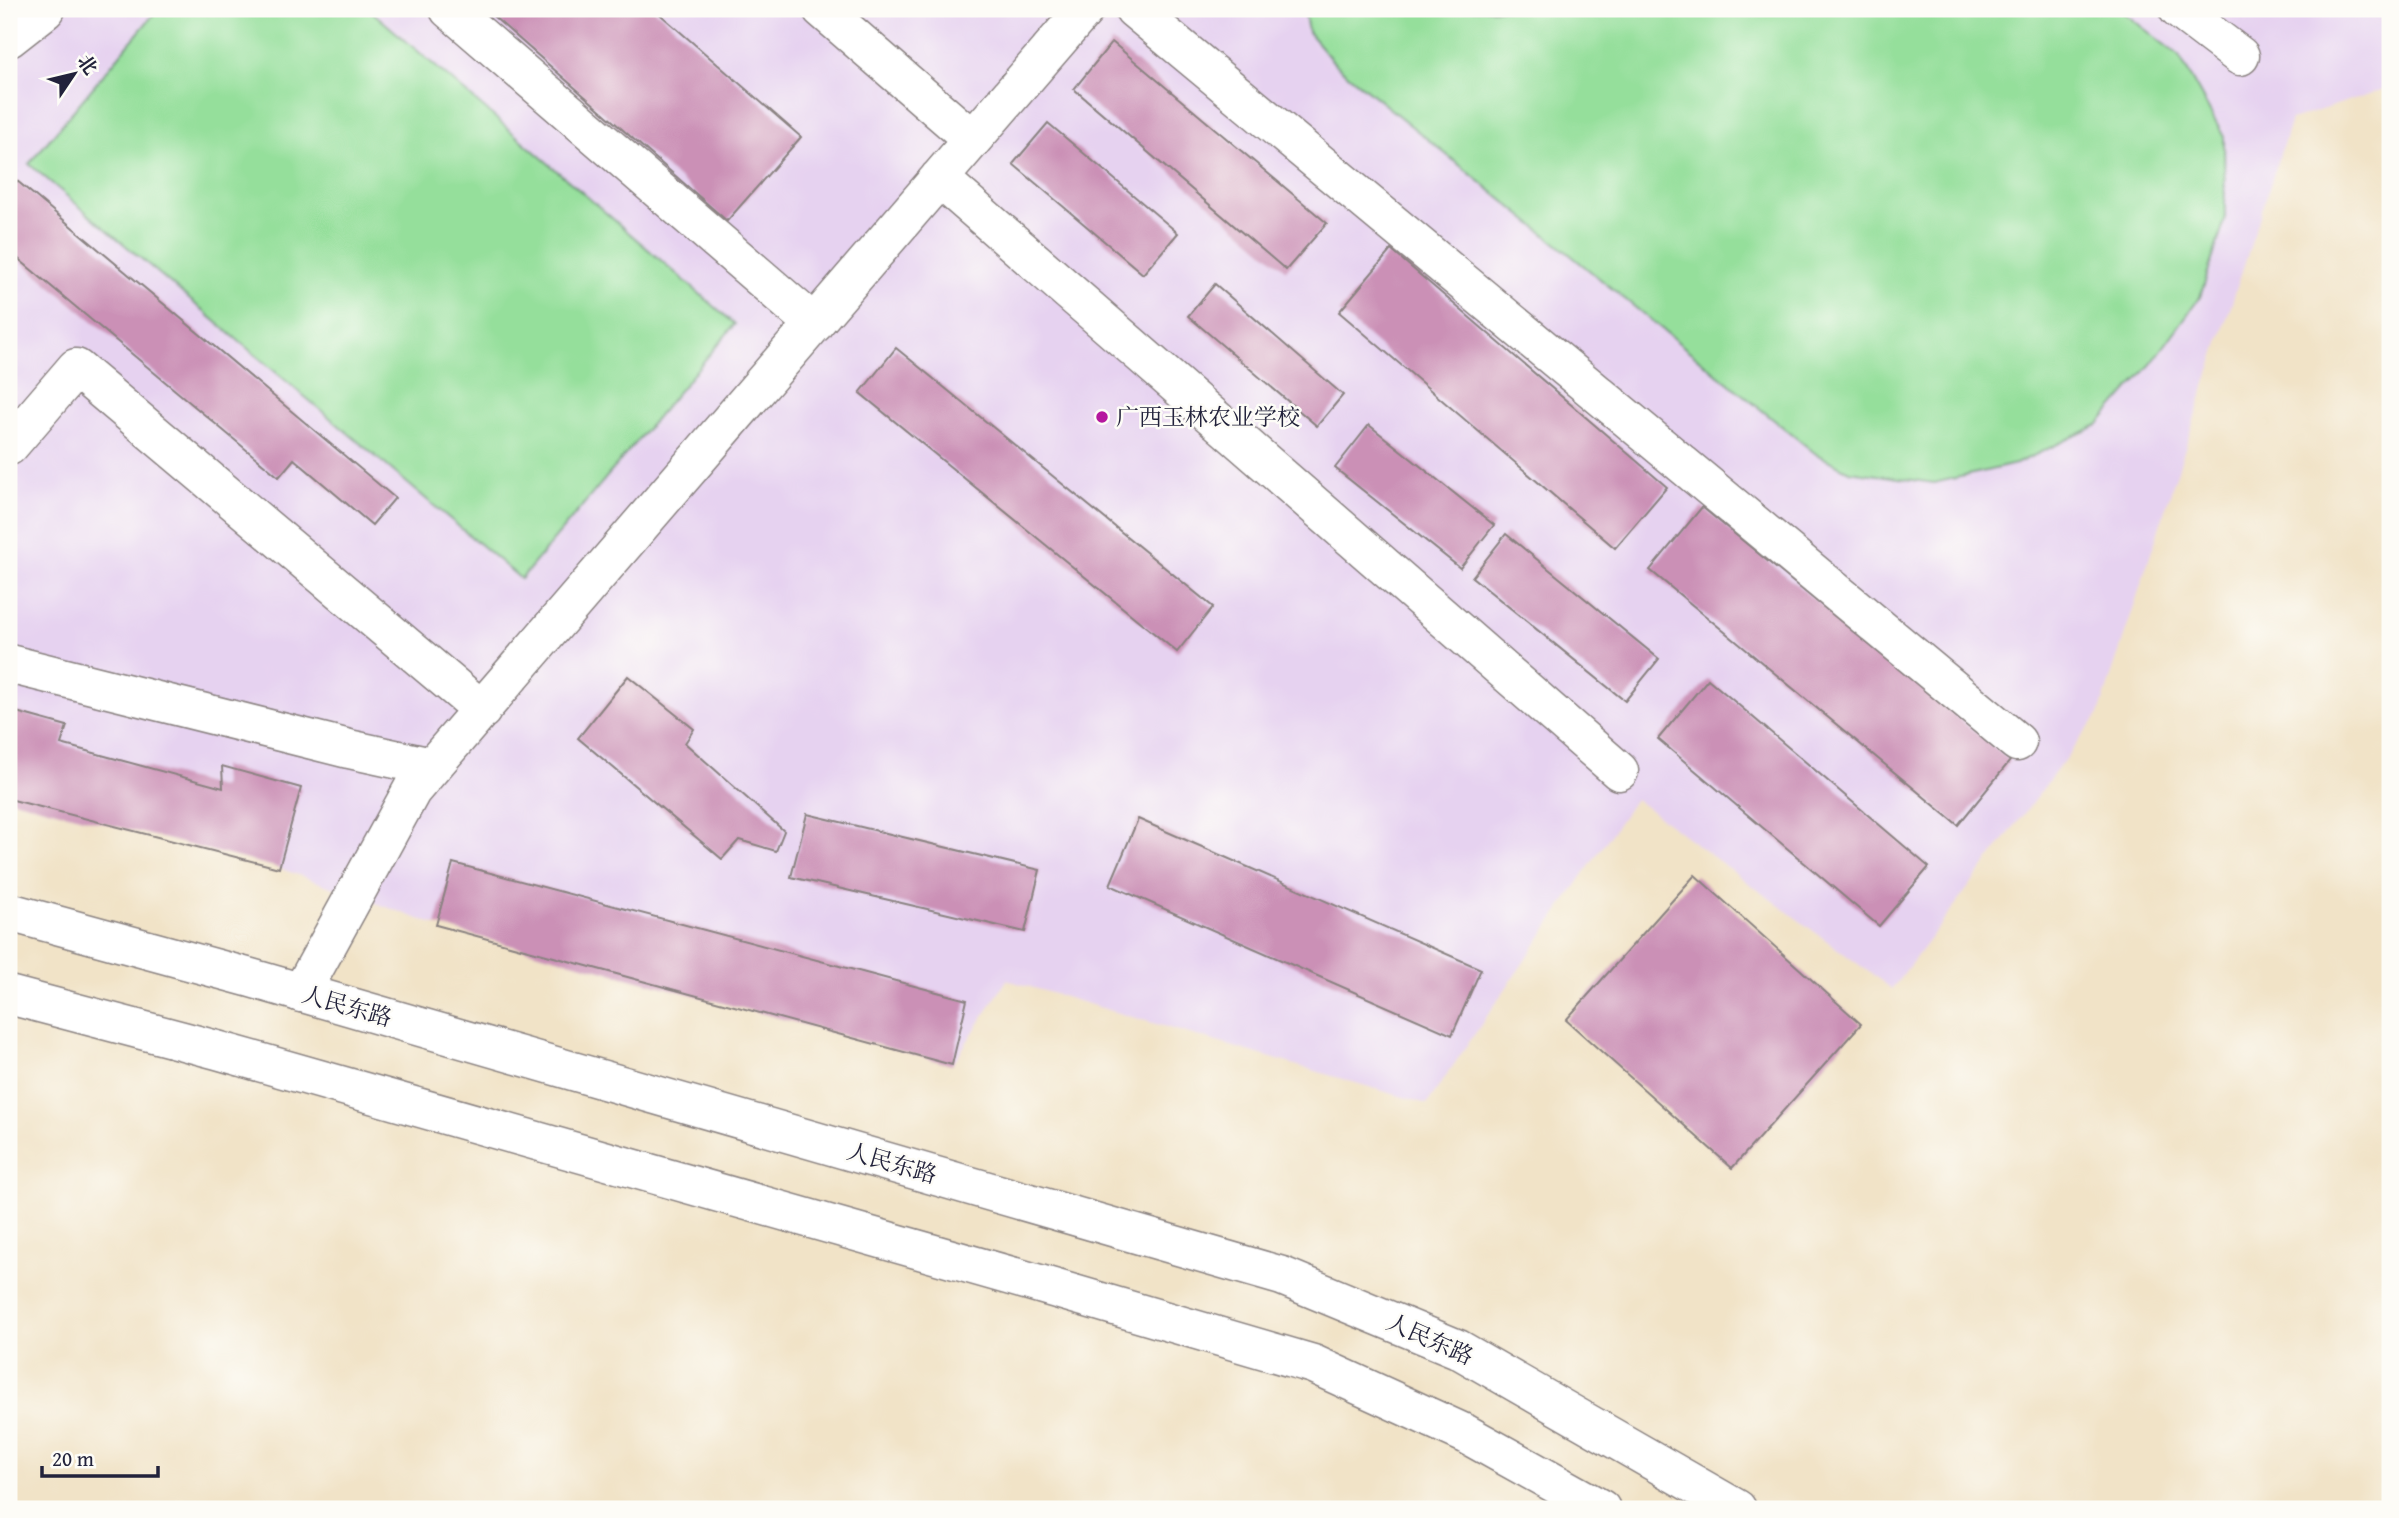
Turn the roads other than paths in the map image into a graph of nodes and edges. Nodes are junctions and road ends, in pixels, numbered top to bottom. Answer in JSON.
{"nodes":[{"id":1,"x":46,"y":9,"type":"edge"},
{"id":2,"x":449,"y":9,"type":"edge"},
{"id":3,"x":822,"y":9,"type":"edge"},
{"id":4,"x":1085,"y":9,"type":"edge"},
{"id":5,"x":1134,"y":9,"type":"edge"},
{"id":6,"x":2178,"y":9,"type":"edge"},
{"id":7,"x":9,"y":38,"type":"edge"},
{"id":8,"x":2239,"y":56,"type":"dead end"},
{"id":9,"x":972,"y":139,"type":"junction"},
{"id":10,"x":939,"y":178,"type":"junction"},
{"id":11,"x":814,"y":324,"type":"junction"},
{"id":12,"x":9,"y":446,"type":"edge"},
{"id":13,"x":9,"y":664,"type":"edge"},
{"id":14,"x":482,"y":710,"type":"junction"},
{"id":15,"x":2017,"y":742,"type":"dead end"},
{"id":16,"x":432,"y":767,"type":"junction"},
{"id":17,"x":1619,"y":771,"type":"dead end"},
{"id":18,"x":9,"y":912,"type":"edge"},
{"id":19,"x":302,"y":993,"type":"junction"},
{"id":20,"x":9,"y":995,"type":"edge"},
{"id":21,"x":1601,"y":1509,"type":"edge"},
{"id":22,"x":1737,"y":1509,"type":"edge"}],
"edges":[{"from":1,"to":7,"type":"main road"},
{"from":2,"to":11,"type":"main road"},
{"from":3,"to":9,"type":"main road"},
{"from":4,"to":9,"type":"main road"},
{"from":5,"to":15,"type":"main road"},
{"from":6,"to":8,"type":"main road"},
{"from":9,"to":10,"type":"main road"},
{"from":10,"to":11,"type":"main road"},
{"from":10,"to":17,"type":"main road"},
{"from":11,"to":14,"type":"main road"},
{"from":12,"to":14,"type":"main road"},
{"from":13,"to":16,"type":"main road"},
{"from":14,"to":16,"type":"main road"},
{"from":16,"to":19,"type":"main road"},
{"from":18,"to":19,"type":"main road","name":"人民东路"},
{"from":19,"to":22,"type":"main road","name":"人民东路"},
{"from":20,"to":21,"type":"main road"}]}
